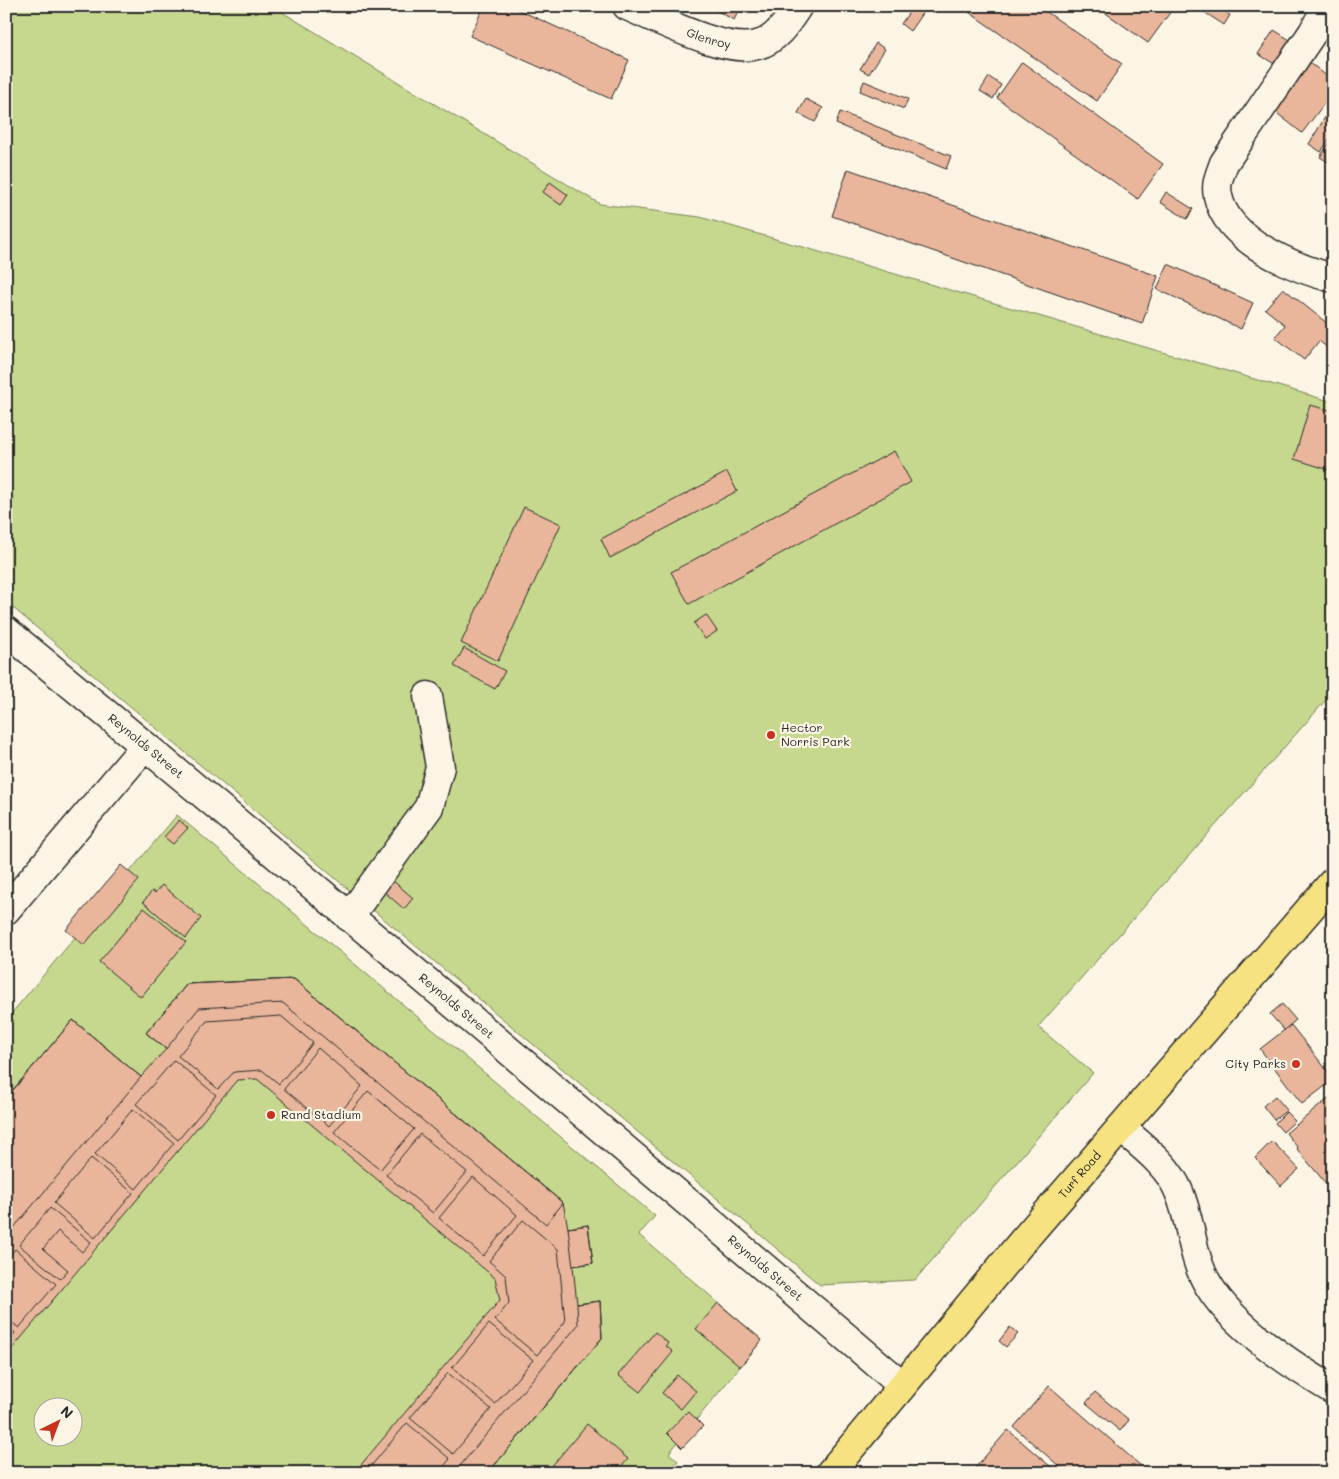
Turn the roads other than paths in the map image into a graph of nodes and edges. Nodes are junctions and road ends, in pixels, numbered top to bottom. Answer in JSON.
{"nodes":[{"id":1,"x":627,"y":6,"type":"edge"},
{"id":2,"x":1327,"y":6,"type":"edge"},
{"id":3,"x":792,"y":15,"type":"edge"},
{"id":4,"x":1333,"y":278,"type":"edge"},
{"id":5,"x":6,"y":631,"type":"edge"},
{"id":6,"x":428,"y":696,"type":"dead end"},
{"id":7,"x":145,"y":746,"type":"junction"},
{"id":8,"x":1333,"y":882,"type":"edge"},
{"id":9,"x":6,"y":910,"type":"edge"},
{"id":10,"x":349,"y":917,"type":"junction"},
{"id":11,"x":1122,"y":1128,"type":"junction"},
{"id":12,"x":902,"y":1385,"type":"junction"},
{"id":13,"x":1333,"y":1390,"type":"edge"},
{"id":14,"x":830,"y":1473,"type":"edge"}],
"edges":[{"from":1,"to":3,"type":"street","name":"Glenroy"},
{"from":2,"to":4,"type":"street"},
{"from":5,"to":7,"type":"street","name":"Reynolds Street"},
{"from":6,"to":10,"type":"street"},
{"from":7,"to":9,"type":"street"},
{"from":7,"to":10,"type":"street","name":"Reynolds Street"},
{"from":8,"to":11,"type":"main road","name":"Turf Road"},
{"from":10,"to":12,"type":"street","name":"Reynolds Street"},
{"from":11,"to":12,"type":"main road","name":"Turf Road"},
{"from":11,"to":13,"type":"street"},
{"from":12,"to":14,"type":"main road","name":"Turf Road"}]}
